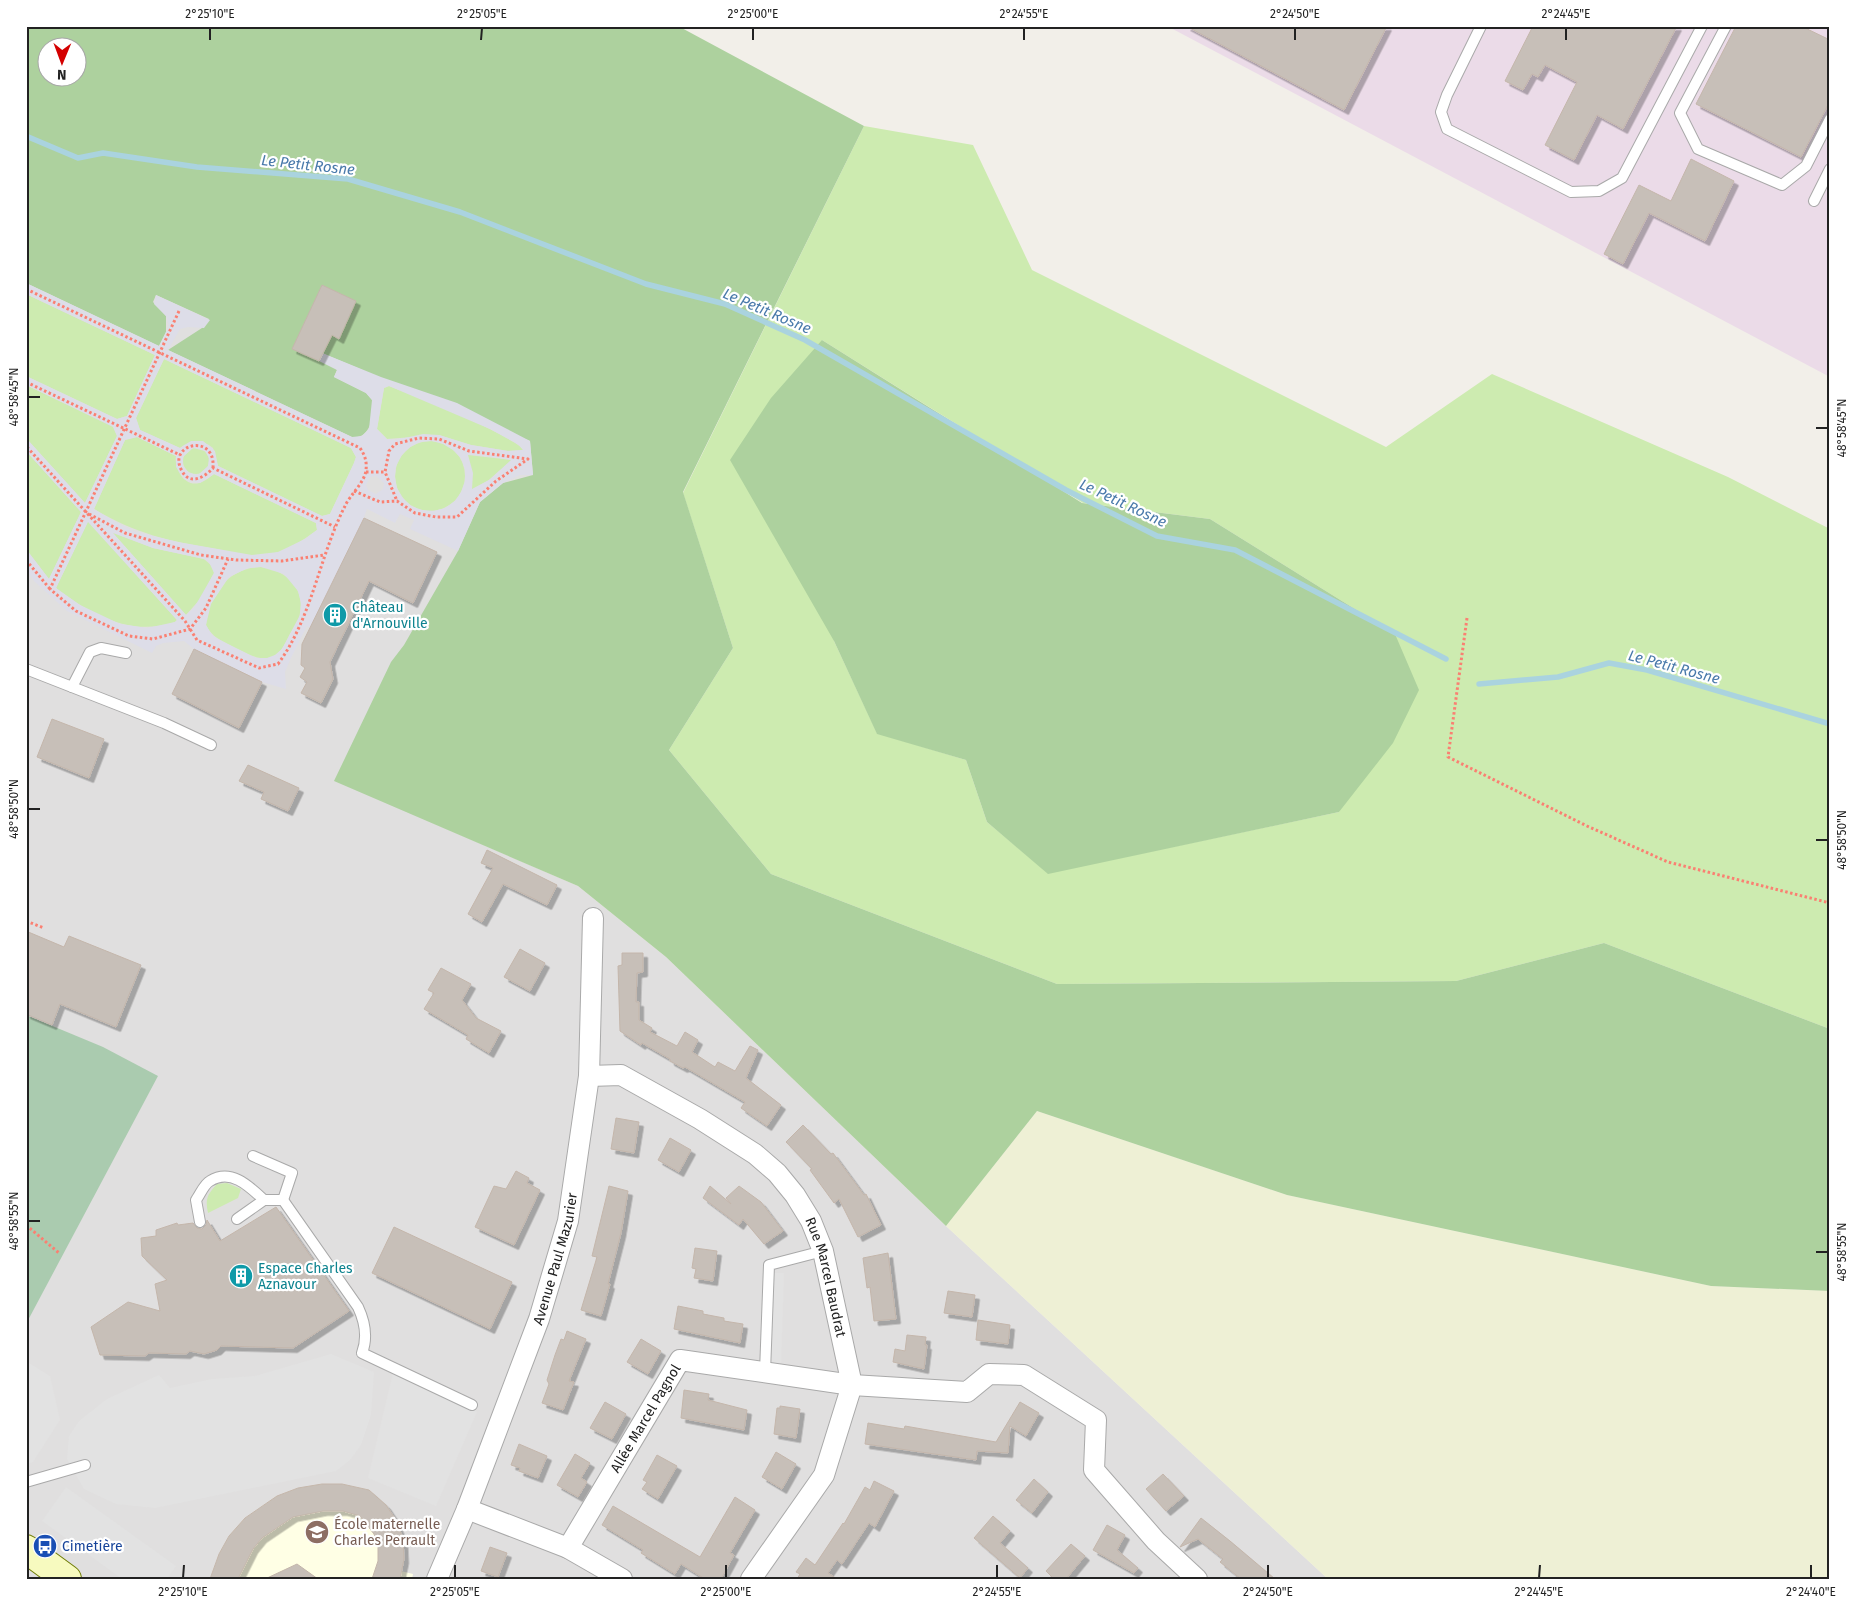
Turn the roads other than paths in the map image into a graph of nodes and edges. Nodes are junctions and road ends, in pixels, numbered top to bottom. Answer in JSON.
{"nodes":[{"id":1,"x":1481,"y":26,"type":"edge"},
{"id":2,"x":1702,"y":26,"type":"edge"},
{"id":3,"x":1726,"y":26,"type":"edge"},
{"id":4,"x":1830,"y":119,"type":"edge"},
{"id":5,"x":1830,"y":169,"type":"edge"},
{"id":6,"x":1814,"y":201,"type":"dead end"},
{"id":7,"x":126,"y":653,"type":"dead end"},
{"id":8,"x":26,"y":669,"type":"edge"},
{"id":9,"x":72,"y":687,"type":"junction"},
{"id":10,"x":211,"y":745,"type":"dead end"},
{"id":11,"x":593,"y":918,"type":"dead end"},
{"id":12,"x":589,"y":1076,"type":"junction"},
{"id":13,"x":253,"y":1156,"type":"dead end"},
{"id":14,"x":264,"y":1200,"type":"junction"},
{"id":15,"x":283,"y":1200,"type":"junction"},
{"id":16,"x":237,"y":1219,"type":"dead end"},
{"id":17,"x":200,"y":1222,"type":"dead end"},
{"id":18,"x":823,"y":1251,"type":"junction"},
{"id":19,"x":765,"y":1372,"type":"junction"},
{"id":20,"x":852,"y":1385,"type":"junction"},
{"id":21,"x":472,"y":1405,"type":"dead end"},
{"id":22,"x":85,"y":1465,"type":"dead end"},
{"id":23,"x":26,"y":1482,"type":"edge"},
{"id":24,"x":467,"y":1509,"type":"junction"},
{"id":25,"x":568,"y":1548,"type":"junction"},
{"id":26,"x":26,"y":1549,"type":"edge"},
{"id":27,"x":67,"y":1579,"type":"edge"},
{"id":28,"x":437,"y":1579,"type":"edge"},
{"id":29,"x":622,"y":1579,"type":"edge"},
{"id":30,"x":751,"y":1579,"type":"edge"},
{"id":31,"x":1197,"y":1579,"type":"edge"}],
"edges":[{"from":1,"to":2,"type":"lane"},
{"from":3,"to":4,"type":"lane"},
{"from":5,"to":6,"type":"lane"},
{"from":7,"to":9,"type":"lane"},
{"from":8,"to":9,"type":"lane"},
{"from":9,"to":10,"type":"lane"},
{"from":11,"to":12,"type":"street","name":"Avenue Paul Mazurier"},
{"from":12,"to":18,"type":"street","name":"Rue Marcel Baudrat"},
{"from":12,"to":24,"type":"street","name":"Avenue Paul Mazurier"},
{"from":13,"to":15,"type":"lane"},
{"from":14,"to":15,"type":"lane"},
{"from":14,"to":16,"type":"lane"},
{"from":14,"to":17,"type":"lane"},
{"from":15,"to":21,"type":"lane"},
{"from":18,"to":19,"type":"lane"},
{"from":18,"to":20,"type":"street","name":"Rue Marcel Baudrat"},
{"from":19,"to":20,"type":"street","name":"Allée Marcel Pagnol"},
{"from":19,"to":25,"type":"street","name":"Allée Marcel Pagnol"},
{"from":20,"to":30,"type":"street","name":"Rue Marcel Baudrat"},
{"from":20,"to":31,"type":"street","name":"Allée Marcel Pagnol"},
{"from":22,"to":23,"type":"lane"},
{"from":24,"to":25,"type":"street"},
{"from":24,"to":28,"type":"street","name":"Avenue Paul Mazurier"},
{"from":25,"to":29,"type":"street"},
{"from":26,"to":27,"type":"street"}]}
